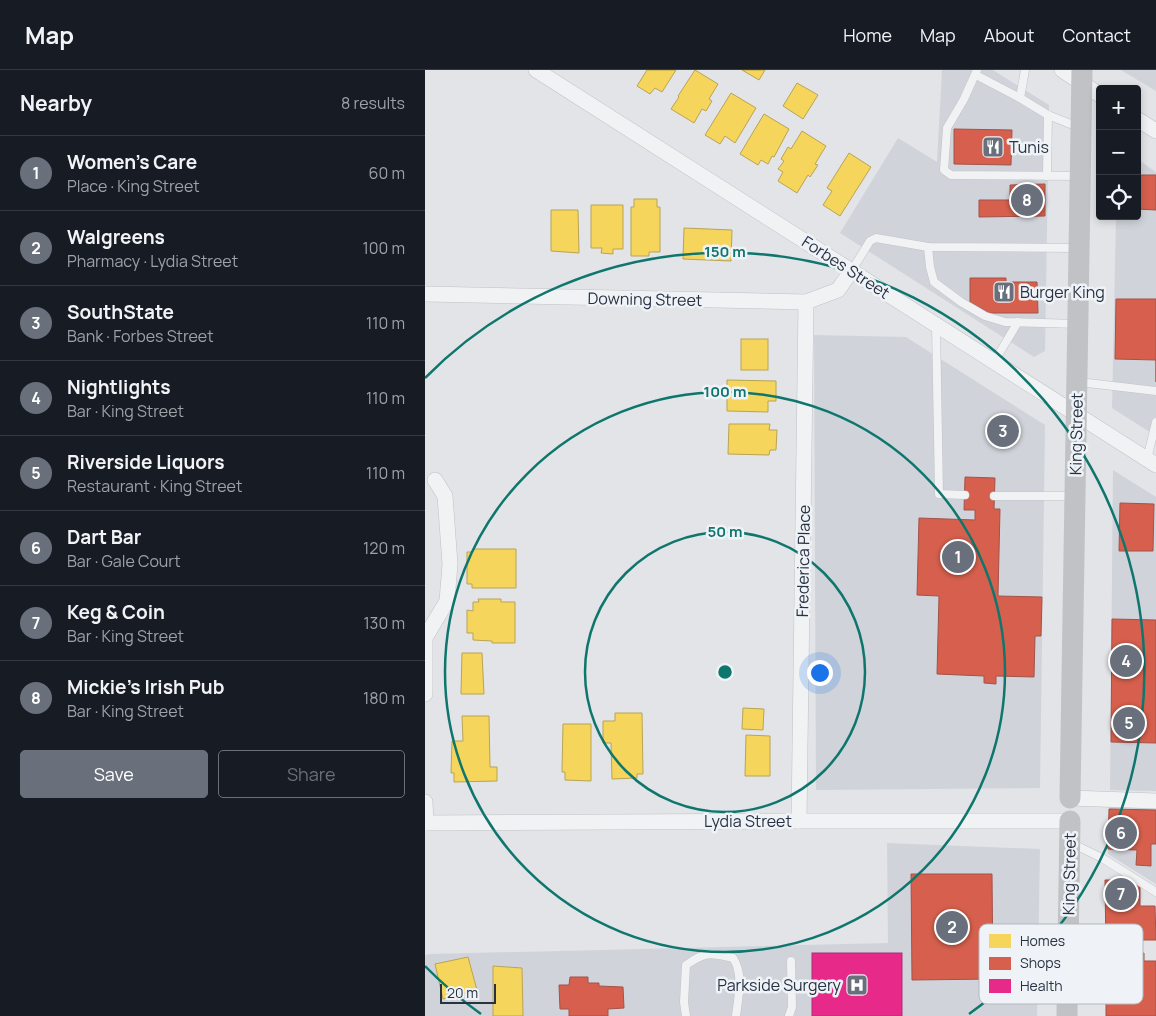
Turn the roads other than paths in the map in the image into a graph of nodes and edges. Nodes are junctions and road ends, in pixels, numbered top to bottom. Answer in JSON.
{"nodes":[{"id":1,"x":536,"y":70,"type":"edge"},
{"id":2,"x":1025,"y":70,"type":"edge"},
{"id":3,"x":1062,"y":70,"type":"edge"},
{"id":4,"x":976,"y":73,"type":"edge"},
{"id":5,"x":1082,"y":77,"type":"edge"},
{"id":6,"x":1096,"y":91,"type":"edge"},
{"id":7,"x":1019,"y":98,"type":"junction"},
{"id":8,"x":1048,"y":115,"type":"junction"},
{"id":9,"x":1141,"y":122,"type":"edge"},
{"id":10,"x":1081,"y":128,"type":"junction"},
{"id":11,"x":1156,"y":131,"type":"edge"},
{"id":12,"x":1047,"y":176,"type":"junction"},
{"id":13,"x":1080,"y":176,"type":"junction"},
{"id":14,"x":928,"y":247,"type":"junction"},
{"id":15,"x":1079,"y":248,"type":"junction"},
{"id":16,"x":852,"y":270,"type":"junction"},
{"id":17,"x":425,"y":294,"type":"edge"},
{"id":18,"x":806,"y":302,"type":"junction"},
{"id":19,"x":1018,"y":322,"type":"junction"},
{"id":20,"x":1078,"y":324,"type":"junction"},
{"id":21,"x":937,"y":325,"type":"junction"},
{"id":22,"x":994,"y":362,"type":"junction"},
{"id":23,"x":1077,"y":382,"type":"junction"},
{"id":24,"x":1156,"y":391,"type":"edge"},
{"id":25,"x":1076,"y":414,"type":"junction"},
{"id":26,"x":1156,"y":422,"type":"edge"},
{"id":27,"x":1152,"y":462,"type":"edge"},
{"id":28,"x":435,"y":480,"type":"dead end"},
{"id":29,"x":965,"y":495,"type":"dead end"},
{"id":30,"x":995,"y":496,"type":"dead end"},
{"id":31,"x":1075,"y":496,"type":"junction"},
{"id":32,"x":425,"y":694,"type":"edge"},
{"id":33,"x":1070,"y":798,"type":"joint"},
{"id":34,"x":1156,"y":801,"type":"edge"},
{"id":35,"x":425,"y":802,"type":"edge"},
{"id":36,"x":799,"y":821,"type":"junction"},
{"id":37,"x":1070,"y":822,"type":"joint"},
{"id":38,"x":426,"y":823,"type":"edge"},
{"id":39,"x":1070,"y":843,"type":"junction"},
{"id":40,"x":1156,"y":892,"type":"edge"},
{"id":41,"x":1069,"y":924,"type":"edge"},
{"id":42,"x":791,"y":961,"type":"dead end"},
{"id":43,"x":686,"y":1016,"type":"edge"},
{"id":44,"x":736,"y":1016,"type":"edge"},
{"id":45,"x":789,"y":1016,"type":"edge"}],
"edges":[{"from":1,"to":16,"type":"street","name":"Forbes Street"},
{"from":2,"to":7,"type":"lane"},
{"from":3,"to":5,"type":"street"},
{"from":4,"to":7,"type":"lane"},
{"from":4,"to":12,"type":"lane"},
{"from":5,"to":6,"type":"street"},
{"from":5,"to":10,"type":"main road","name":"King Street"},
{"from":7,"to":8,"type":"lane"},
{"from":8,"to":10,"type":"lane"},
{"from":8,"to":12,"type":"lane"},
{"from":9,"to":11,"type":"street"},
{"from":10,"to":13,"type":"main road","name":"King Street"},
{"from":12,"to":13,"type":"lane"},
{"from":13,"to":15,"type":"main road","name":"King Street"},
{"from":14,"to":15,"type":"lane"},
{"from":14,"to":16,"type":"lane"},
{"from":14,"to":19,"type":"lane"},
{"from":15,"to":20,"type":"main road","name":"King Street"},
{"from":16,"to":18,"type":"street","name":"Downing Street"},
{"from":16,"to":21,"type":"street","name":"Forbes Street"},
{"from":17,"to":18,"type":"street","name":"Downing Street"},
{"from":18,"to":36,"type":"street","name":"Frederica Place"},
{"from":19,"to":20,"type":"lane"},
{"from":19,"to":22,"type":"lane"},
{"from":20,"to":23,"type":"main road","name":"King Street"},
{"from":21,"to":22,"type":"street","name":"Forbes Street"},
{"from":21,"to":29,"type":"lane"},
{"from":22,"to":25,"type":"street","name":"Forbes Street"},
{"from":23,"to":24,"type":"lane"},
{"from":23,"to":25,"type":"main road","name":"King Street"},
{"from":25,"to":27,"type":"street","name":"Forbes Street"},
{"from":25,"to":31,"type":"main road","name":"King Street"},
{"from":26,"to":27,"type":"lane"},
{"from":28,"to":32,"type":"street"},
{"from":30,"to":31,"type":"lane"},
{"from":31,"to":33,"type":"main road","name":"King Street"},
{"from":33,"to":34,"type":"street"},
{"from":35,"to":38,"type":"street"},
{"from":36,"to":37,"type":"street","name":"Lydia Street"},
{"from":36,"to":38,"type":"street","name":"Lydia Street"},
{"from":37,"to":39,"type":"main road","name":"King Street"},
{"from":39,"to":40,"type":"lane"},
{"from":39,"to":41,"type":"main road","name":"King Street"},
{"from":42,"to":45,"type":"lane"},
{"from":43,"to":44,"type":"lane"}]}
